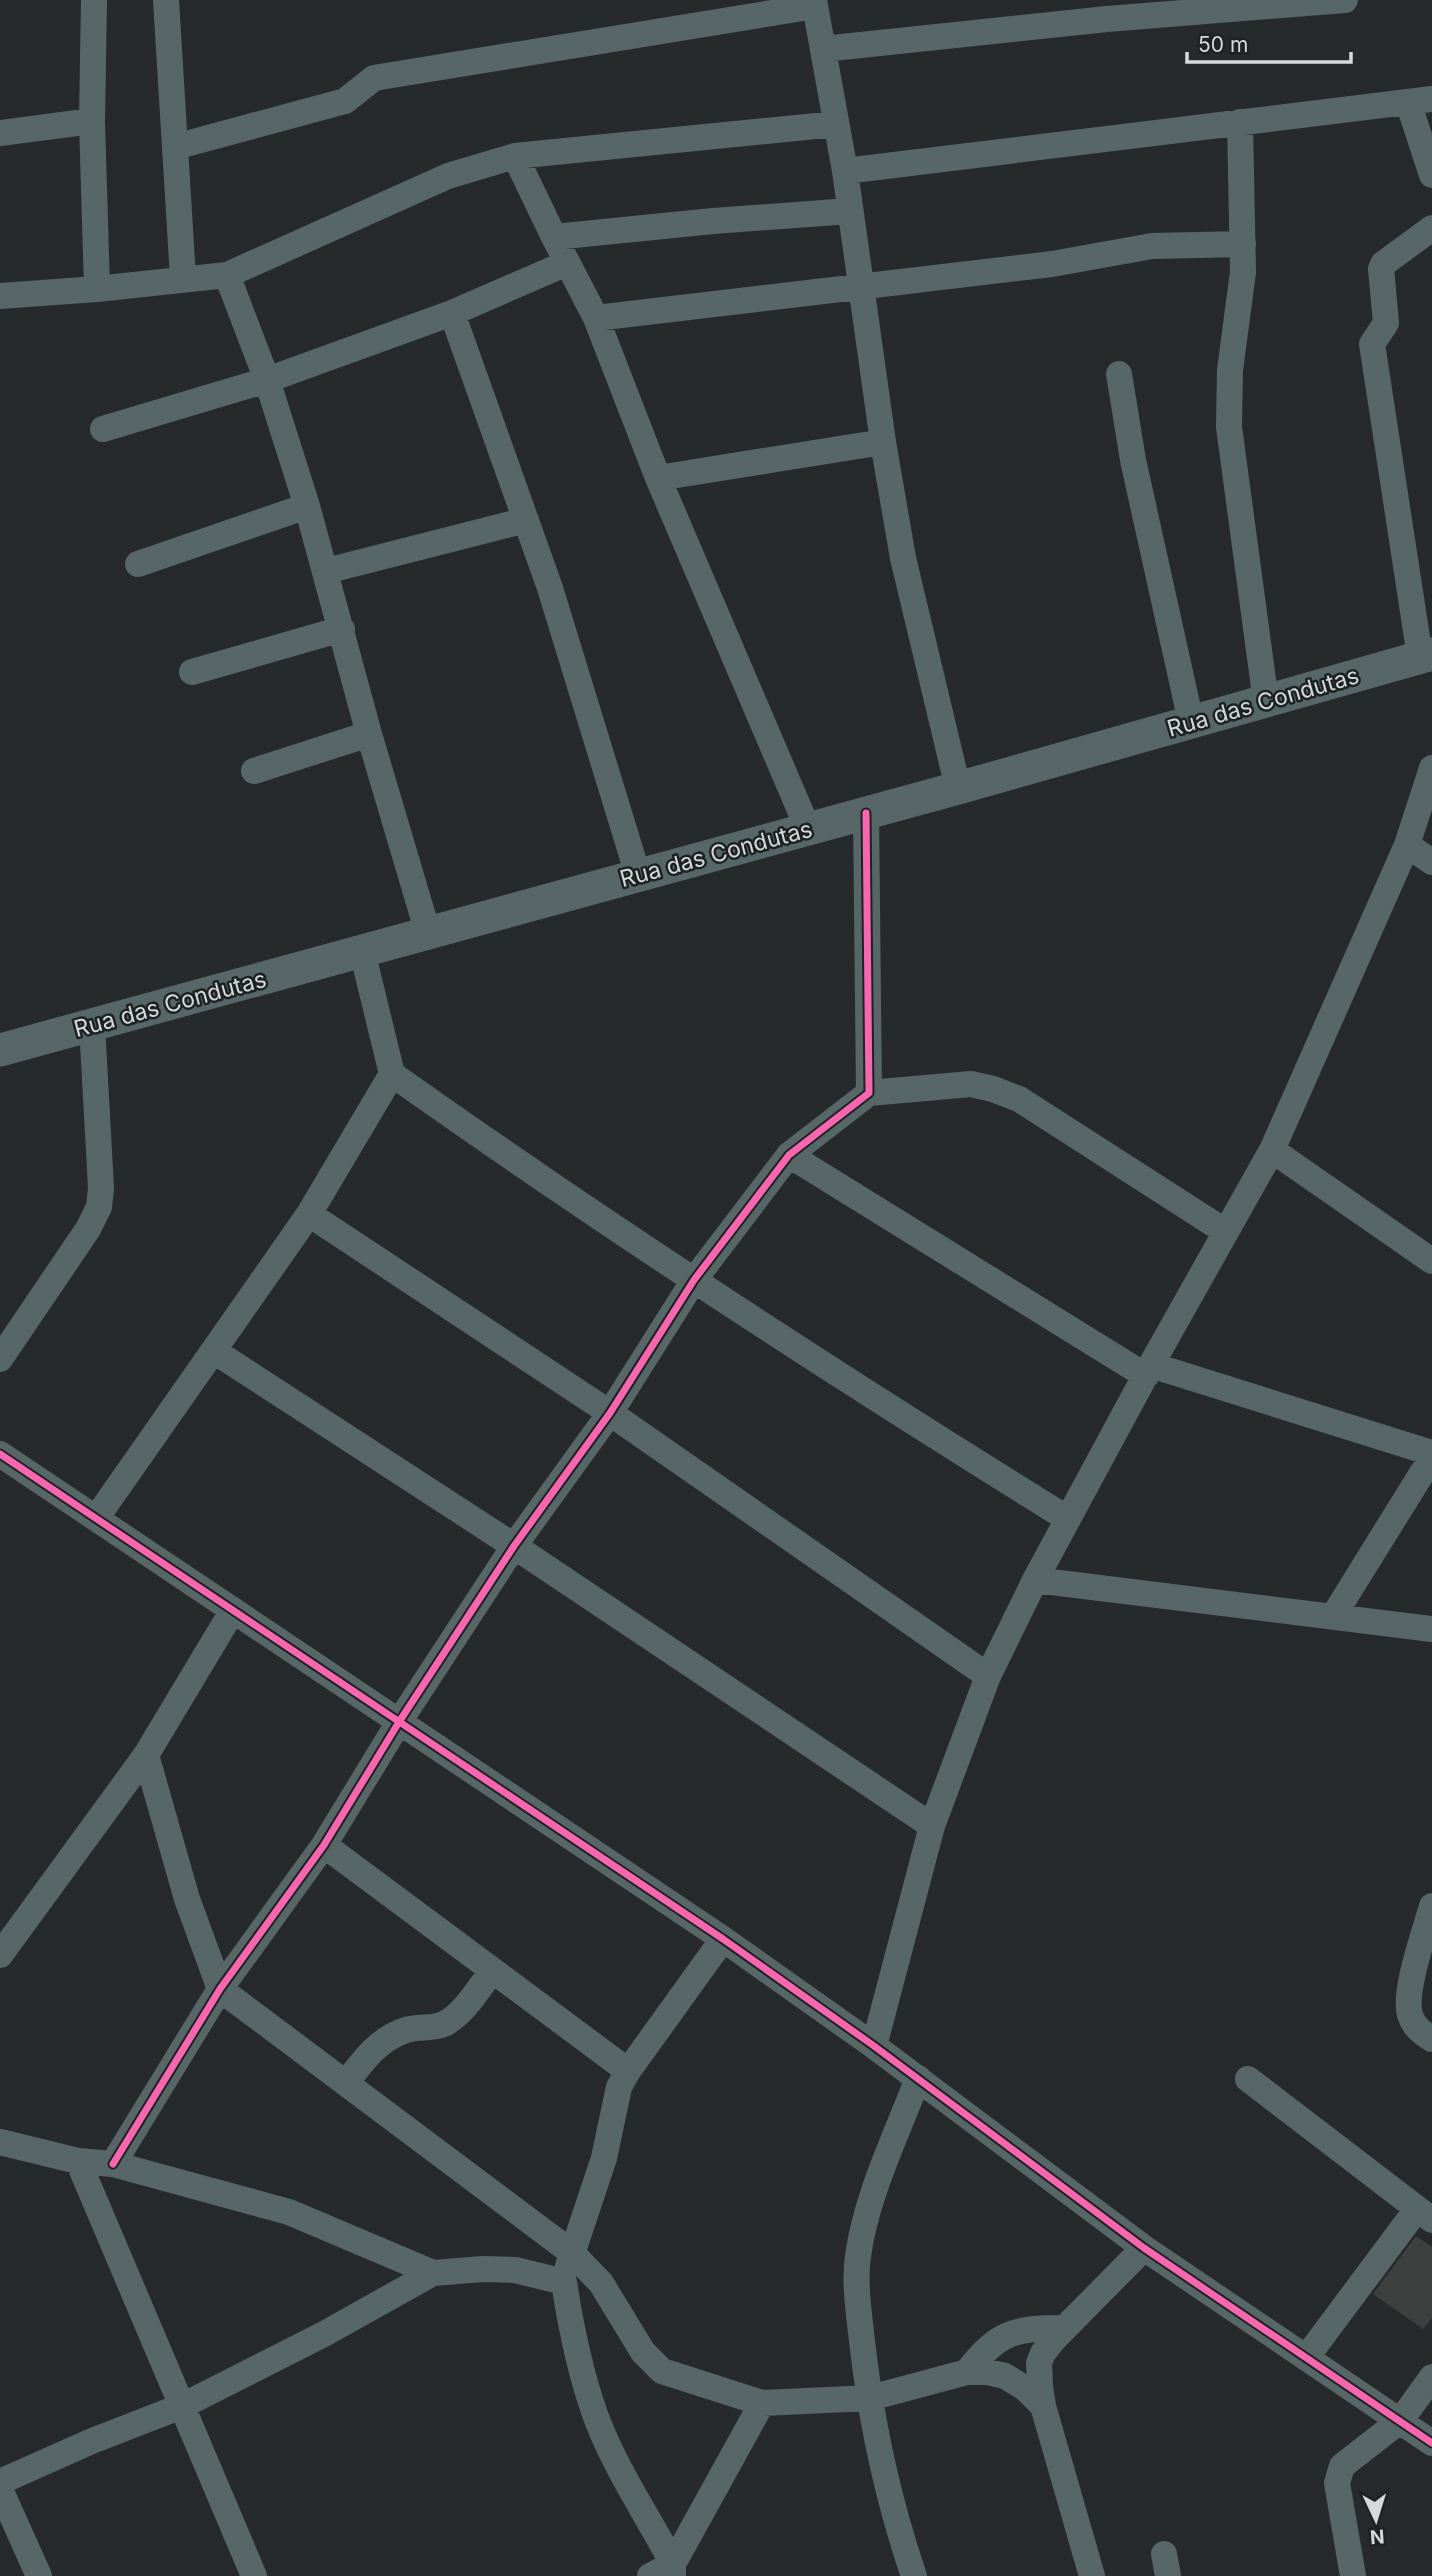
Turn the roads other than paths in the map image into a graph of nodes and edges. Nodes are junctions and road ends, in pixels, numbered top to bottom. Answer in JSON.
{"nodes":[{"id":1,"x":94,"y":0,"type":"edge"},
{"id":2,"x":166,"y":0,"type":"edge"},
{"id":3,"x":1345,"y":0,"type":"edge"},
{"id":4,"x":814,"y":3,"type":"edge"},
{"id":5,"x":1225,"y":5,"type":"edge"},
{"id":6,"x":1107,"y":9,"type":"edge"},
{"id":7,"x":823,"y":49,"type":"junction"},
{"id":8,"x":1420,"y":101,"type":"edge"},
{"id":9,"x":92,"y":121,"type":"junction"},
{"id":10,"x":1240,"y":122,"type":"junction"},
{"id":11,"x":836,"y":124,"type":"junction"},
{"id":12,"x":0,"y":133,"type":"edge"},
{"id":13,"x":175,"y":148,"type":"junction"},
{"id":14,"x":515,"y":156,"type":"junction"},
{"id":15,"x":845,"y":171,"type":"junction"},
{"id":16,"x":1432,"y":174,"type":"edge"},
{"id":17,"x":850,"y":211,"type":"junction"},
{"id":18,"x":1432,"y":229,"type":"edge"},
{"id":19,"x":554,"y":237,"type":"junction"},
{"id":20,"x":1243,"y":244,"type":"junction"},
{"id":21,"x":567,"y":263,"type":"junction"},
{"id":22,"x":227,"y":275,"type":"junction"},
{"id":23,"x":183,"y":278,"type":"junction"},
{"id":24,"x":860,"y":286,"type":"junction"},
{"id":25,"x":97,"y":289,"type":"junction"},
{"id":26,"x":0,"y":296,"type":"edge"},
{"id":27,"x":452,"y":313,"type":"junction"},
{"id":28,"x":596,"y":318,"type":"junction"},
{"id":29,"x":1119,"y":374,"type":"dead end"},
{"id":30,"x":268,"y":380,"type":"junction"},
{"id":31,"x":103,"y":429,"type":"dead end"},
{"id":32,"x":883,"y":442,"type":"junction"},
{"id":33,"x":658,"y":478,"type":"junction"},
{"id":34,"x":307,"y":506,"type":"junction"},
{"id":35,"x":526,"y":520,"type":"junction"},
{"id":36,"x":138,"y":565,"type":"dead end"},
{"id":37,"x":326,"y":571,"type":"junction"},
{"id":38,"x":342,"y":629,"type":"junction"},
{"id":39,"x":1426,"y":656,"type":"edge"},
{"id":40,"x":192,"y":672,"type":"dead end"},
{"id":41,"x":1266,"y":702,"type":"junction"},
{"id":42,"x":1191,"y":722,"type":"junction"},
{"id":43,"x":369,"y":734,"type":"junction"},
{"id":44,"x":254,"y":771,"type":"dead end"},
{"id":45,"x":1431,"y":776,"type":"edge"},
{"id":46,"x":958,"y":788,"type":"junction"},
{"id":47,"x":866,"y":813,"type":"junction"},
{"id":48,"x":808,"y":829,"type":"junction"},
{"id":49,"x":1407,"y":845,"type":"junction"},
{"id":50,"x":1432,"y":862,"type":"edge"},
{"id":51,"x":638,"y":875,"type":"junction"},
{"id":52,"x":428,"y":933,"type":"junction"},
{"id":53,"x":362,"y":951,"type":"junction"},
{"id":54,"x":92,"y":1025,"type":"junction"},
{"id":55,"x":0,"y":1050,"type":"edge"},
{"id":56,"x":392,"y":1074,"type":"junction"},
{"id":57,"x":869,"y":1093,"type":"junction"},
{"id":58,"x":1272,"y":1150,"type":"junction"},
{"id":59,"x":789,"y":1155,"type":"junction"},
{"id":60,"x":309,"y":1214,"type":"junction"},
{"id":61,"x":1226,"y":1232,"type":"junction"},
{"id":62,"x":1432,"y":1261,"type":"edge"},
{"id":63,"x":694,"y":1280,"type":"junction"},
{"id":64,"x":214,"y":1351,"type":"junction"},
{"id":65,"x":0,"y":1359,"type":"edge"},
{"id":66,"x":1149,"y":1370,"type":"junction"},
{"id":67,"x":610,"y":1413,"type":"junction"},
{"id":68,"x":0,"y":1454,"type":"edge"},
{"id":69,"x":1432,"y":1455,"type":"edge"},
{"id":70,"x":97,"y":1517,"type":"junction"},
{"id":71,"x":1068,"y":1519,"type":"junction"},
{"id":72,"x":514,"y":1546,"type":"junction"},
{"id":73,"x":1035,"y":1580,"type":"junction"},
{"id":74,"x":233,"y":1610,"type":"junction"},
{"id":75,"x":1334,"y":1615,"type":"junction"},
{"id":76,"x":1432,"y":1629,"type":"edge"},
{"id":77,"x":988,"y":1676,"type":"junction"},
{"id":78,"x":399,"y":1722,"type":"junction"},
{"id":79,"x":146,"y":1755,"type":"junction"},
{"id":80,"x":932,"y":1826,"type":"junction"},
{"id":81,"x":324,"y":1845,"type":"junction"},
{"id":82,"x":1432,"y":1906,"type":"edge"},
{"id":83,"x":723,"y":1938,"type":"junction"},
{"id":84,"x":0,"y":1955,"type":"edge"},
{"id":85,"x":492,"y":1971,"type":"junction"},
{"id":86,"x":220,"y":1989,"type":"junction"},
{"id":87,"x":1432,"y":2039,"type":"edge"},
{"id":88,"x":874,"y":2046,"type":"junction"},
{"id":89,"x":628,"y":2071,"type":"junction"},
{"id":90,"x":918,"y":2078,"type":"junction"},
{"id":91,"x":1248,"y":2079,"type":"dead end"},
{"id":92,"x":346,"y":2083,"type":"junction"},
{"id":93,"x":0,"y":2142,"type":"edge"},
{"id":94,"x":78,"y":2161,"type":"junction"},
{"id":95,"x":113,"y":2164,"type":"junction"},
{"id":96,"x":1425,"y":2214,"type":"edge"},
{"id":97,"x":1144,"y":2248,"type":"junction"},
{"id":98,"x":571,"y":2252,"type":"junction"},
{"id":99,"x":433,"y":2273,"type":"junction"},
{"id":100,"x":564,"y":2282,"type":"junction"},
{"id":101,"x":1064,"y":2328,"type":"junction"},
{"id":102,"x":1306,"y":2358,"type":"junction"},
{"id":103,"x":967,"y":2372,"type":"junction"},
{"id":104,"x":1432,"y":2377,"type":"edge"},
{"id":105,"x":870,"y":2398,"type":"junction"},
{"id":106,"x":762,"y":2403,"type":"junction"},
{"id":107,"x":182,"y":2406,"type":"junction"},
{"id":108,"x":1043,"y":2406,"type":"junction"},
{"id":109,"x":1401,"y":2420,"type":"junction"},
{"id":110,"x":1432,"y":2443,"type":"edge"},
{"id":111,"x":0,"y":2482,"type":"edge"},
{"id":112,"x":0,"y":2490,"type":"edge"},
{"id":113,"x":665,"y":2572,"type":"edge"},
{"id":114,"x":39,"y":2576,"type":"edge"},
{"id":115,"x":254,"y":2576,"type":"edge"},
{"id":116,"x":914,"y":2576,"type":"edge"},
{"id":117,"x":1091,"y":2576,"type":"edge"},
{"id":118,"x":1353,"y":2576,"type":"edge"}],
"edges":[{"from":1,"to":9,"type":"street"},
{"from":2,"to":13,"type":"street"},
{"from":3,"to":5,"type":"street"},
{"from":4,"to":7,"type":"street"},
{"from":4,"to":13,"type":"street"},
{"from":5,"to":6,"type":"street"},
{"from":6,"to":7,"type":"street"},
{"from":7,"to":11,"type":"street"},
{"from":8,"to":10,"type":"street"},
{"from":8,"to":16,"type":"street"},
{"from":9,"to":12,"type":"street"},
{"from":9,"to":25,"type":"street"},
{"from":10,"to":15,"type":"street"},
{"from":10,"to":20,"type":"street"},
{"from":11,"to":14,"type":"street"},
{"from":11,"to":15,"type":"street"},
{"from":13,"to":23,"type":"street"},
{"from":14,"to":19,"type":"street"},
{"from":14,"to":22,"type":"street"},
{"from":15,"to":17,"type":"street"},
{"from":17,"to":19,"type":"street"},
{"from":17,"to":24,"type":"street"},
{"from":18,"to":39,"type":"street"},
{"from":19,"to":21,"type":"street"},
{"from":20,"to":24,"type":"street"},
{"from":20,"to":41,"type":"street"},
{"from":21,"to":27,"type":"street"},
{"from":21,"to":28,"type":"street"},
{"from":22,"to":23,"type":"street"},
{"from":22,"to":30,"type":"street"},
{"from":23,"to":25,"type":"street"},
{"from":24,"to":28,"type":"street"},
{"from":24,"to":32,"type":"street"},
{"from":25,"to":26,"type":"street"},
{"from":27,"to":30,"type":"street"},
{"from":27,"to":35,"type":"street"},
{"from":28,"to":33,"type":"street"},
{"from":29,"to":42,"type":"street"},
{"from":30,"to":31,"type":"street"},
{"from":30,"to":34,"type":"street"},
{"from":32,"to":33,"type":"street"},
{"from":32,"to":46,"type":"street"},
{"from":33,"to":48,"type":"street"},
{"from":34,"to":36,"type":"street"},
{"from":34,"to":37,"type":"street"},
{"from":35,"to":37,"type":"street"},
{"from":35,"to":51,"type":"street"},
{"from":37,"to":38,"type":"street"},
{"from":38,"to":40,"type":"street"},
{"from":38,"to":43,"type":"street"},
{"from":39,"to":41,"type":"street","name":"Rua das Condutas"},
{"from":41,"to":42,"type":"street","name":"Rua das Condutas"},
{"from":42,"to":46,"type":"street","name":"Rua das Condutas"},
{"from":43,"to":44,"type":"street"},
{"from":43,"to":52,"type":"street"},
{"from":45,"to":49,"type":"street"},
{"from":46,"to":47,"type":"street","name":"Rua das Condutas"},
{"from":47,"to":48,"type":"street","name":"Rua das Condutas"},
{"from":47,"to":57,"type":"street"},
{"from":48,"to":51,"type":"street","name":"Rua das Condutas"},
{"from":49,"to":50,"type":"street"},
{"from":49,"to":58,"type":"street"},
{"from":51,"to":52,"type":"street","name":"Rua das Condutas"},
{"from":52,"to":53,"type":"street","name":"Rua das Condutas"},
{"from":53,"to":54,"type":"street","name":"Rua das Condutas"},
{"from":53,"to":56,"type":"street"},
{"from":54,"to":55,"type":"street","name":"Rua das Condutas"},
{"from":54,"to":65,"type":"street"},
{"from":56,"to":60,"type":"street"},
{"from":56,"to":63,"type":"street"},
{"from":57,"to":59,"type":"street"},
{"from":57,"to":61,"type":"street"},
{"from":58,"to":61,"type":"street"},
{"from":58,"to":62,"type":"street"},
{"from":59,"to":63,"type":"street"},
{"from":59,"to":66,"type":"street"},
{"from":60,"to":64,"type":"street"},
{"from":60,"to":67,"type":"street"},
{"from":61,"to":66,"type":"street"},
{"from":63,"to":67,"type":"street"},
{"from":63,"to":71,"type":"street"},
{"from":64,"to":70,"type":"street"},
{"from":64,"to":72,"type":"street"},
{"from":66,"to":69,"type":"street"},
{"from":66,"to":71,"type":"street"},
{"from":67,"to":72,"type":"street"},
{"from":67,"to":77,"type":"street"},
{"from":68,"to":70,"type":"street"},
{"from":69,"to":75,"type":"street"},
{"from":70,"to":74,"type":"street"},
{"from":71,"to":73,"type":"street"},
{"from":72,"to":78,"type":"street"},
{"from":72,"to":80,"type":"street"},
{"from":73,"to":75,"type":"street"},
{"from":73,"to":77,"type":"street"},
{"from":74,"to":78,"type":"street"},
{"from":74,"to":79,"type":"street"},
{"from":75,"to":76,"type":"street"},
{"from":77,"to":80,"type":"street"},
{"from":78,"to":81,"type":"street"},
{"from":78,"to":83,"type":"street"},
{"from":79,"to":84,"type":"street"},
{"from":79,"to":86,"type":"street"},
{"from":80,"to":88,"type":"street"},
{"from":81,"to":85,"type":"street"},
{"from":81,"to":86,"type":"street"},
{"from":82,"to":87,"type":"street"},
{"from":83,"to":88,"type":"street"},
{"from":83,"to":89,"type":"street"},
{"from":85,"to":89,"type":"street"},
{"from":85,"to":92,"type":"street"},
{"from":86,"to":92,"type":"street"},
{"from":86,"to":95,"type":"street"},
{"from":88,"to":90,"type":"street"},
{"from":89,"to":98,"type":"street"},
{"from":90,"to":97,"type":"street"},
{"from":90,"to":105,"type":"street"},
{"from":91,"to":96,"type":"street"},
{"from":92,"to":98,"type":"street"},
{"from":93,"to":94,"type":"street"},
{"from":94,"to":95,"type":"street"},
{"from":94,"to":107,"type":"street"},
{"from":95,"to":99,"type":"street"},
{"from":96,"to":102,"type":"street"},
{"from":97,"to":101,"type":"street"},
{"from":97,"to":102,"type":"street"},
{"from":98,"to":100,"type":"street"},
{"from":98,"to":106,"type":"street"},
{"from":99,"to":100,"type":"street"},
{"from":99,"to":107,"type":"street"},
{"from":100,"to":113,"type":"street"},
{"from":101,"to":103,"type":"street"},
{"from":101,"to":108,"type":"street"},
{"from":102,"to":109,"type":"street"},
{"from":103,"to":105,"type":"street"},
{"from":103,"to":108,"type":"street"},
{"from":104,"to":109,"type":"street"},
{"from":105,"to":106,"type":"street"},
{"from":105,"to":116,"type":"street"},
{"from":106,"to":113,"type":"street"},
{"from":107,"to":111,"type":"street"},
{"from":107,"to":115,"type":"street"},
{"from":108,"to":117,"type":"street"},
{"from":109,"to":110,"type":"street"},
{"from":109,"to":118,"type":"street"},
{"from":112,"to":114,"type":"street"}]}
